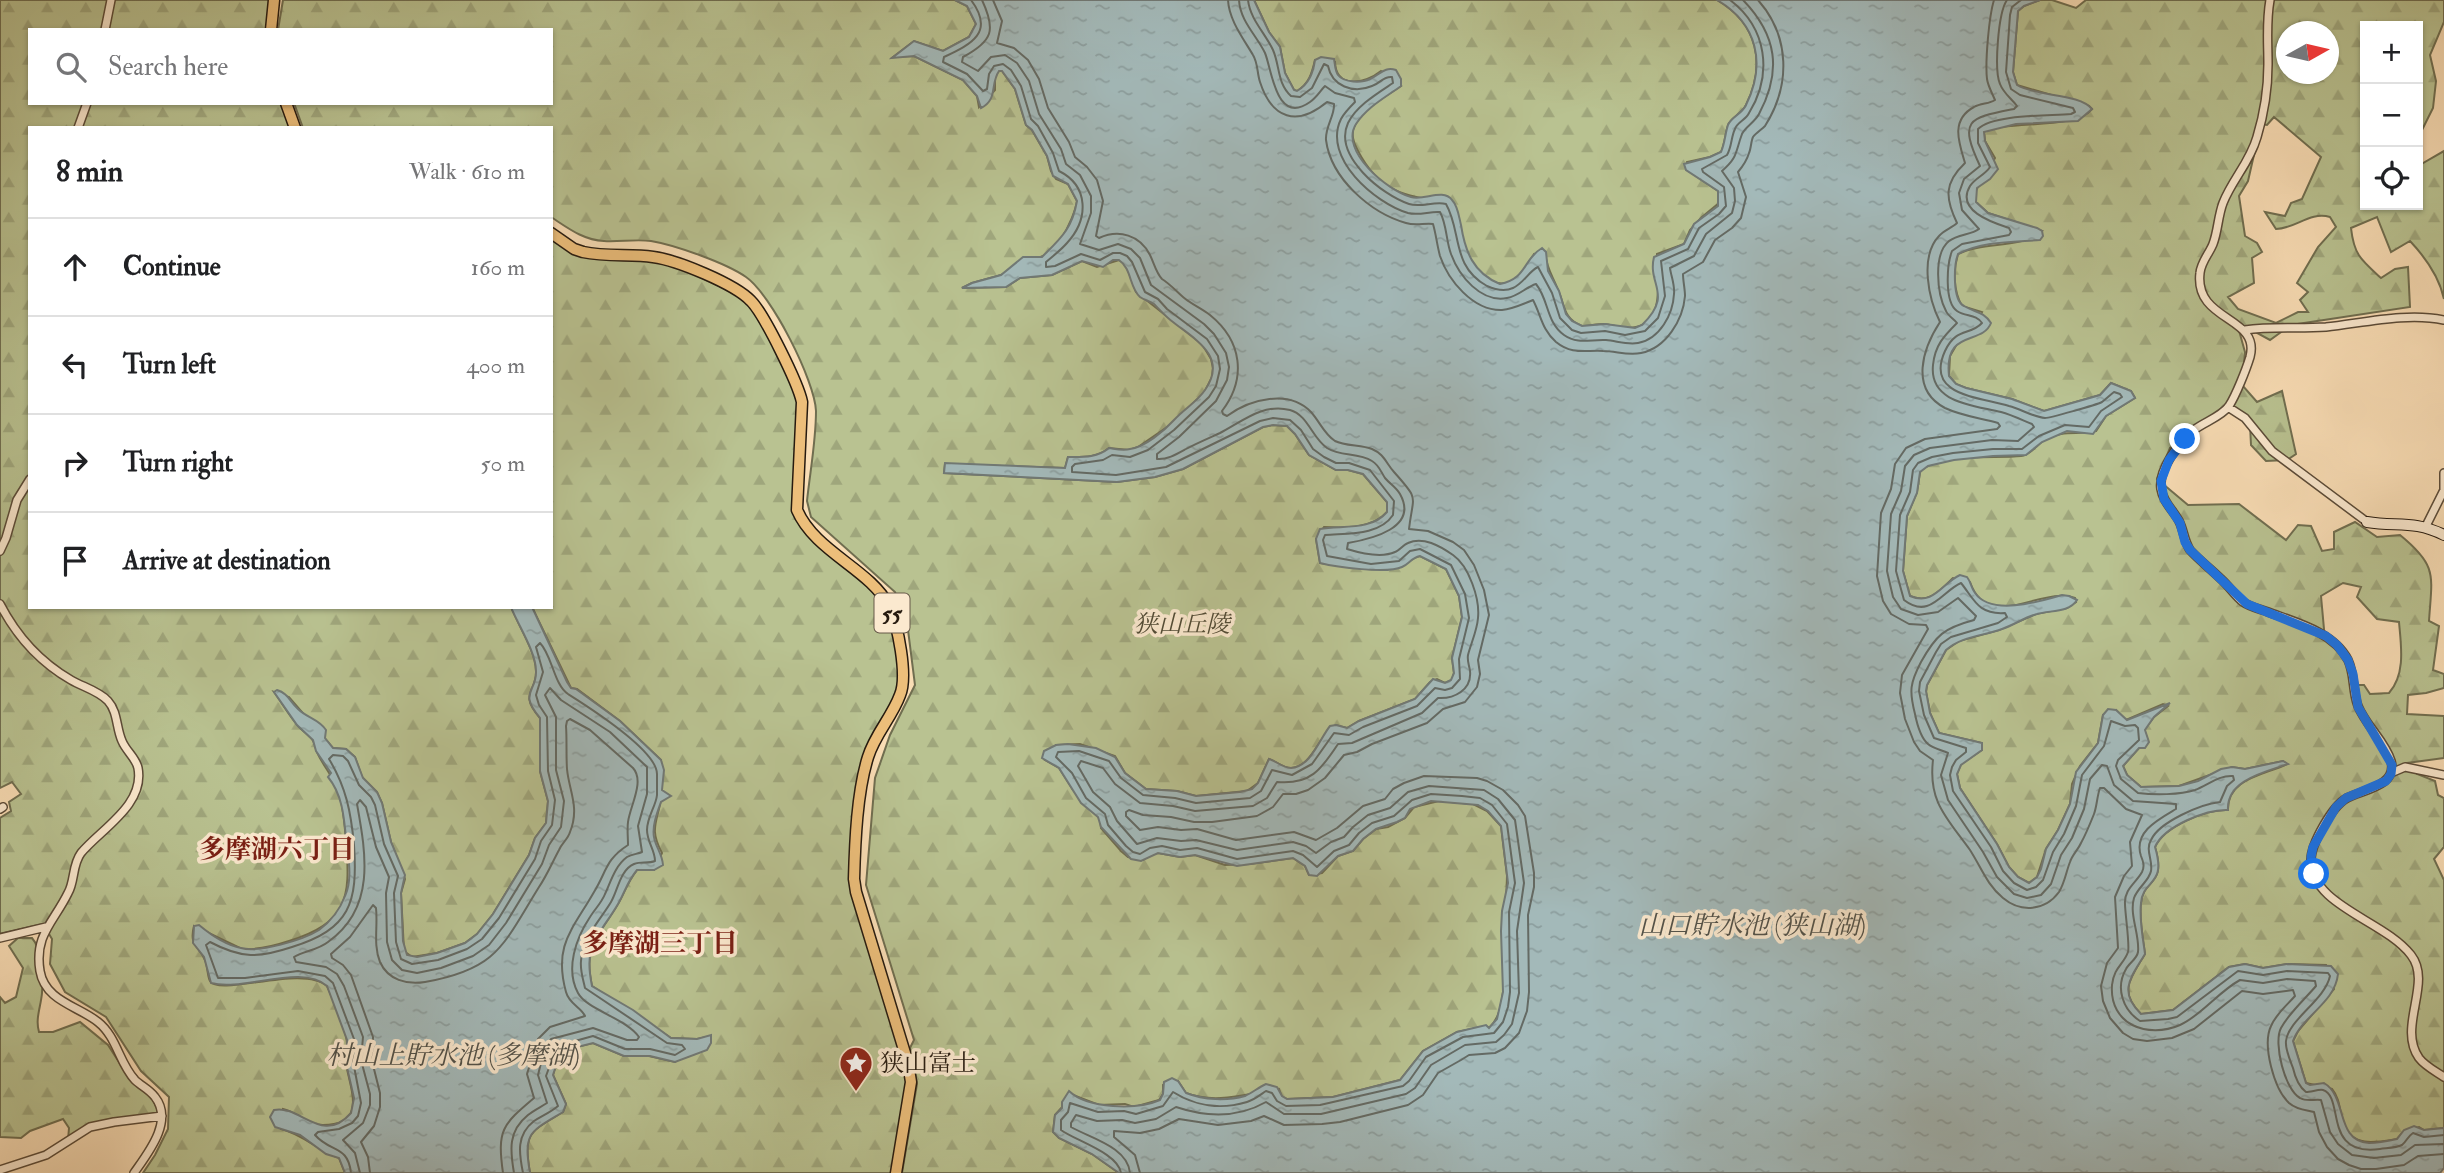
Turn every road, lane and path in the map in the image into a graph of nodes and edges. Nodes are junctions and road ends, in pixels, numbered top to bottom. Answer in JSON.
{"nodes":[{"id":1,"x":111,"y":0,"type":"edge"},
{"id":2,"x":274,"y":0,"type":"edge"},
{"id":3,"x":2270,"y":0,"type":"edge"},
{"id":4,"x":105,"y":28,"type":"edge"},
{"id":5,"x":271,"y":28,"type":"edge"},
{"id":6,"x":86,"y":105,"type":"edge"},
{"id":7,"x":287,"y":105,"type":"edge"},
{"id":8,"x":79,"y":126,"type":"edge"},
{"id":9,"x":294,"y":126,"type":"edge"},
{"id":10,"x":553,"y":234,"type":"edge"},
{"id":11,"x":2444,"y":320,"type":"edge"},
{"id":12,"x":2245,"y":330,"type":"junction"},
{"id":13,"x":2228,"y":407,"type":"junction"},
{"id":14,"x":2444,"y":473,"type":"edge"},
{"id":15,"x":28,"y":482,"type":"edge"},
{"id":16,"x":2367,"y":522,"type":"joint"},
{"id":17,"x":2426,"y":526,"type":"junction"},
{"id":18,"x":2444,"y":535,"type":"edge"},
{"id":19,"x":0,"y":551,"type":"edge"},
{"id":20,"x":0,"y":604,"type":"edge"},
{"id":21,"x":2391,"y":774,"type":"junction"},
{"id":22,"x":2444,"y":775,"type":"edge"},
{"id":23,"x":46,"y":927,"type":"junction"},
{"id":24,"x":0,"y":938,"type":"edge"},
{"id":25,"x":2444,"y":1077,"type":"edge"},
{"id":26,"x":162,"y":1116,"type":"junction"},
{"id":27,"x":0,"y":1170,"type":"edge"},
{"id":28,"x":134,"y":1173,"type":"edge"},
{"id":29,"x":896,"y":1173,"type":"edge"}],
"edges":[{"from":1,"to":4,"type":"street"},
{"from":2,"to":5,"type":"main road"},
{"from":3,"to":12,"type":"street"},
{"from":6,"to":8,"type":"street"},
{"from":7,"to":9,"type":"main road"},
{"from":10,"to":29,"type":"main road","number":"55"},
{"from":11,"to":12,"type":"street"},
{"from":12,"to":13,"type":"street"},
{"from":13,"to":16,"type":"street"},
{"from":13,"to":21,"type":"street"},
{"from":14,"to":17,"type":"street"},
{"from":15,"to":19,"type":"street"},
{"from":16,"to":17,"type":"street"},
{"from":17,"to":18,"type":"street"},
{"from":20,"to":23,"type":"street"},
{"from":21,"to":22,"type":"street"},
{"from":21,"to":25,"type":"street"},
{"from":23,"to":24,"type":"street"},
{"from":23,"to":26,"type":"street"},
{"from":26,"to":27,"type":"street"},
{"from":26,"to":28,"type":"street"}]}
